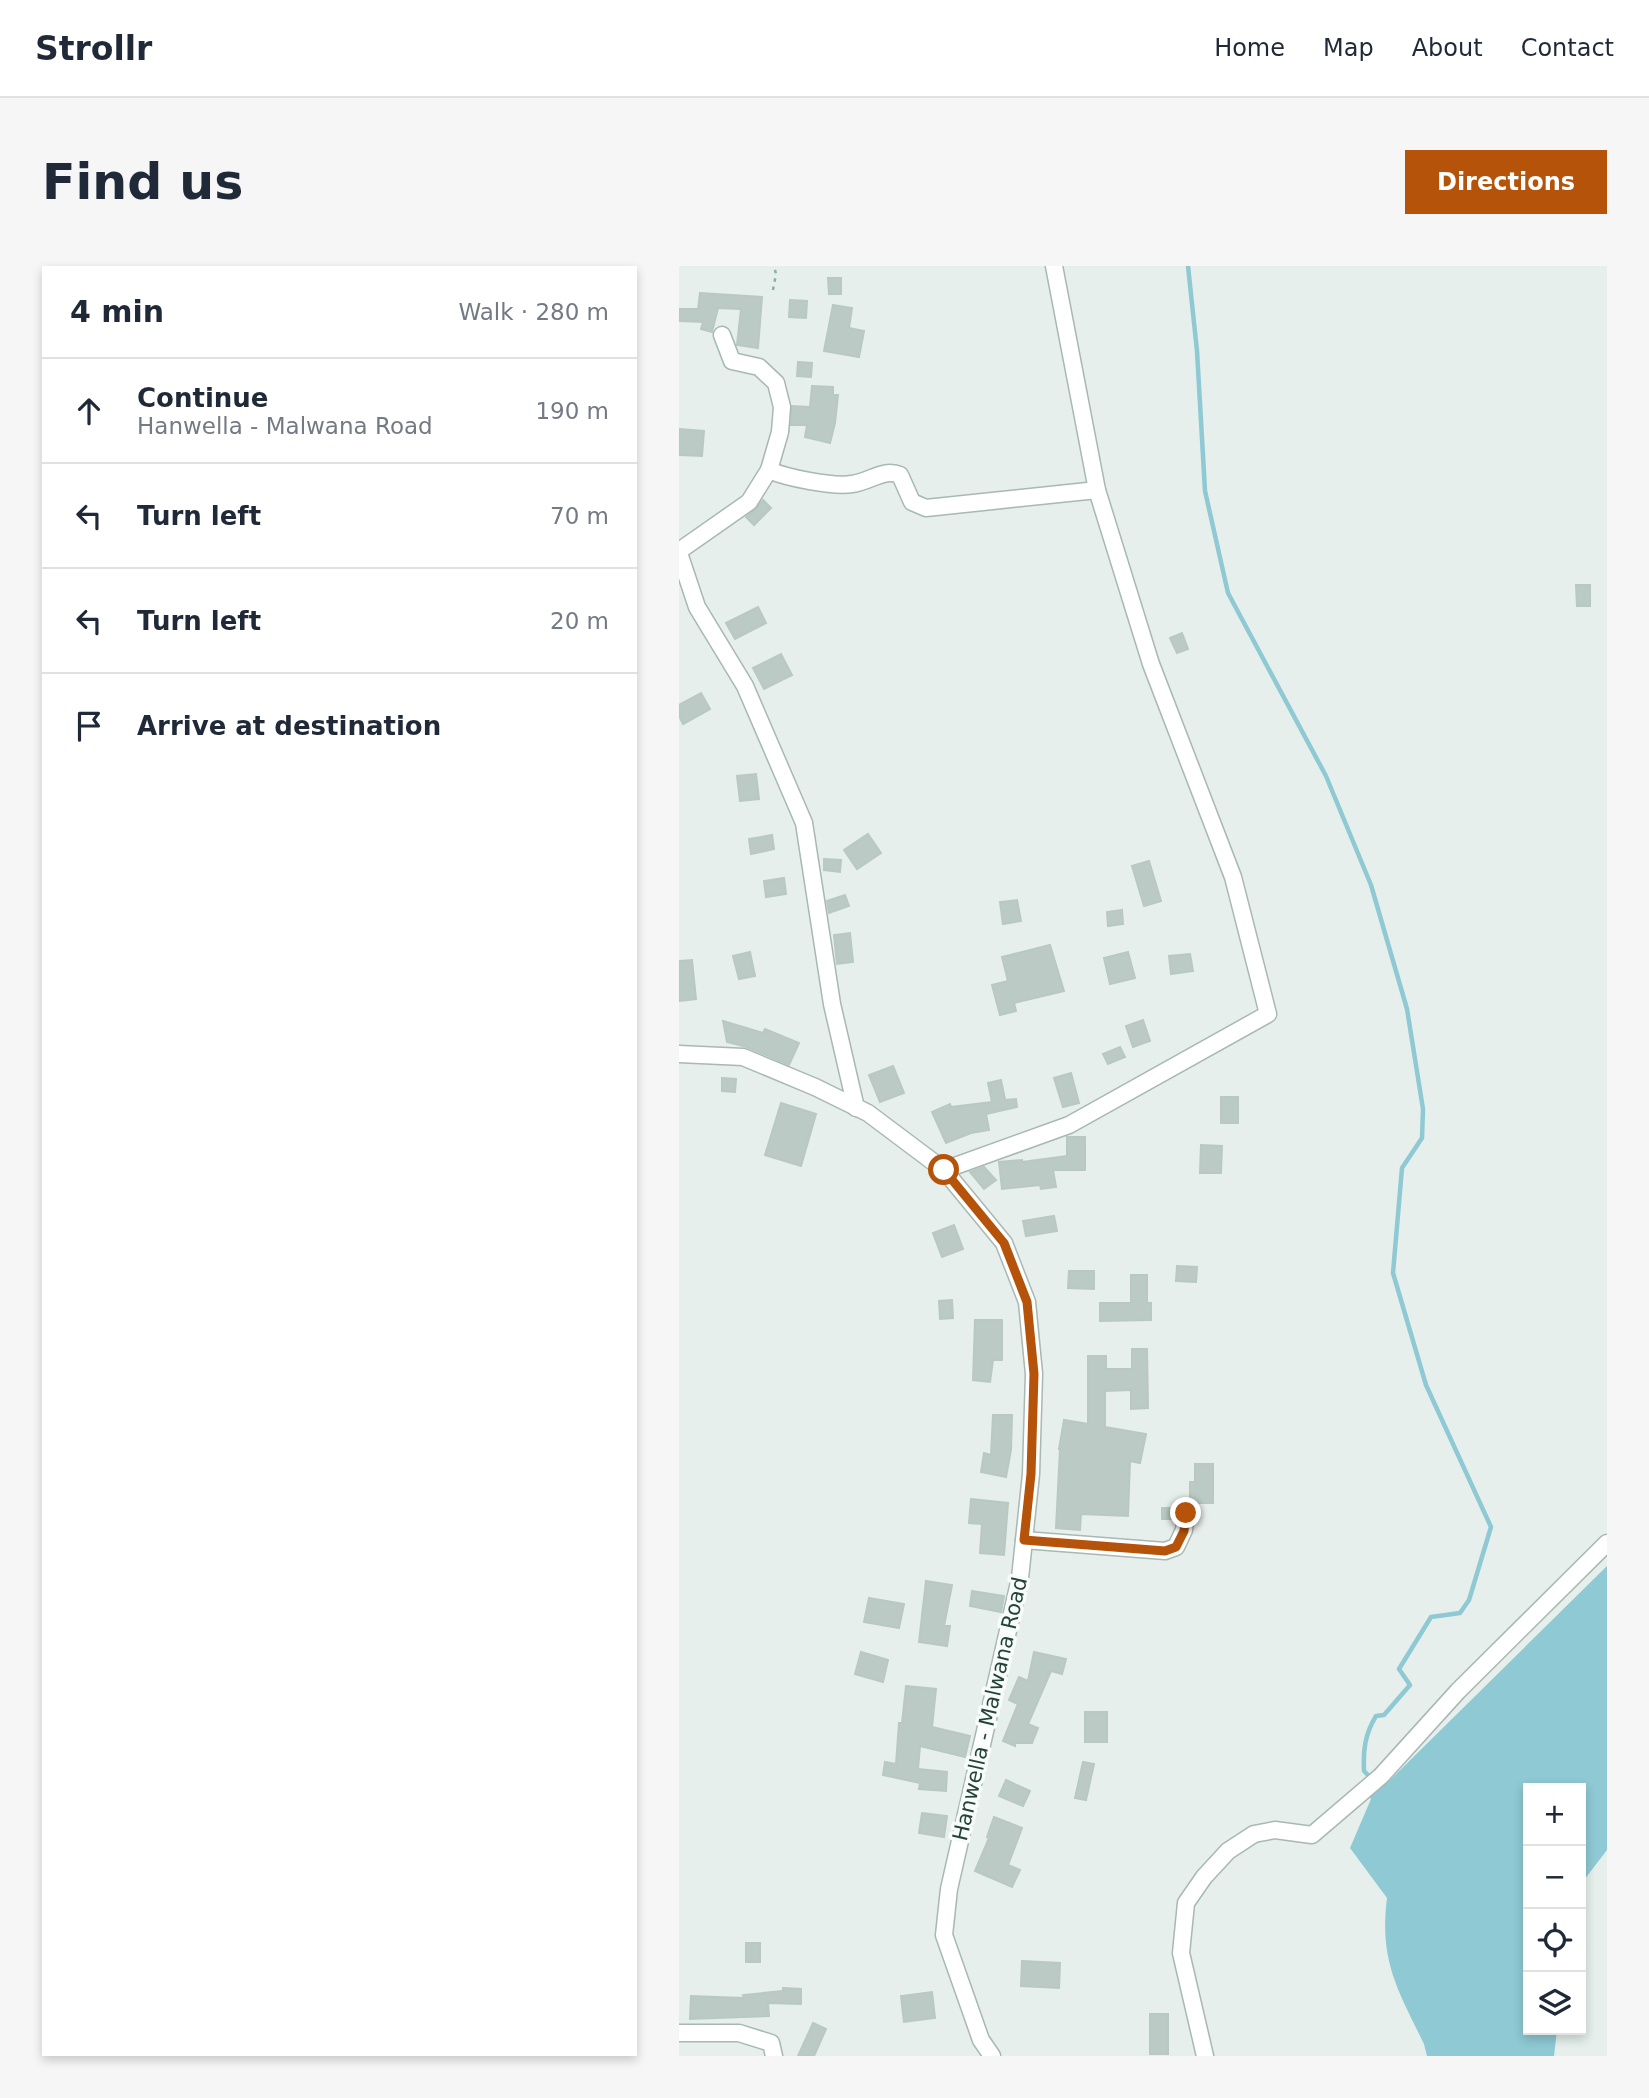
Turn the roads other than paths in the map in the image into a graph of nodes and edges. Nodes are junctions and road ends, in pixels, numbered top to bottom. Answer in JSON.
{"nodes":[{"id":1,"x":1053,"y":266,"type":"edge"},
{"id":2,"x":722,"y":335,"type":"dead end"},
{"id":3,"x":769,"y":470,"type":"junction"},
{"id":4,"x":1097,"y":490,"type":"junction"},
{"id":5,"x":679,"y":552,"type":"edge"},
{"id":6,"x":679,"y":1054,"type":"edge"},
{"id":7,"x":856,"y":1108,"type":"junction"},
{"id":8,"x":944,"y":1170,"type":"junction"},
{"id":9,"x":1186,"y":1513,"type":"dead end"},
{"id":10,"x":1024,"y":1540,"type":"junction"},
{"id":11,"x":1607,"y":1543,"type":"edge"},
{"id":12,"x":679,"y":2033,"type":"edge"},
{"id":13,"x":774,"y":2056,"type":"edge"},
{"id":14,"x":992,"y":2056,"type":"edge"},
{"id":15,"x":1205,"y":2056,"type":"edge"}],
"edges":[{"from":1,"to":4,"type":"street"},
{"from":2,"to":3,"type":"street"},
{"from":3,"to":4,"type":"street"},
{"from":3,"to":5,"type":"street"},
{"from":4,"to":8,"type":"street"},
{"from":5,"to":7,"type":"street"},
{"from":6,"to":7,"type":"street","name":"Hanwella - Malwana Road"},
{"from":7,"to":8,"type":"street","name":"Hanwella - Malwana Road"},
{"from":8,"to":10,"type":"street","name":"Hanwella - Malwana Road"},
{"from":9,"to":10,"type":"street"},
{"from":10,"to":14,"type":"street","name":"Hanwella - Malwana Road"},
{"from":11,"to":15,"type":"street"},
{"from":12,"to":13,"type":"street"}]}
